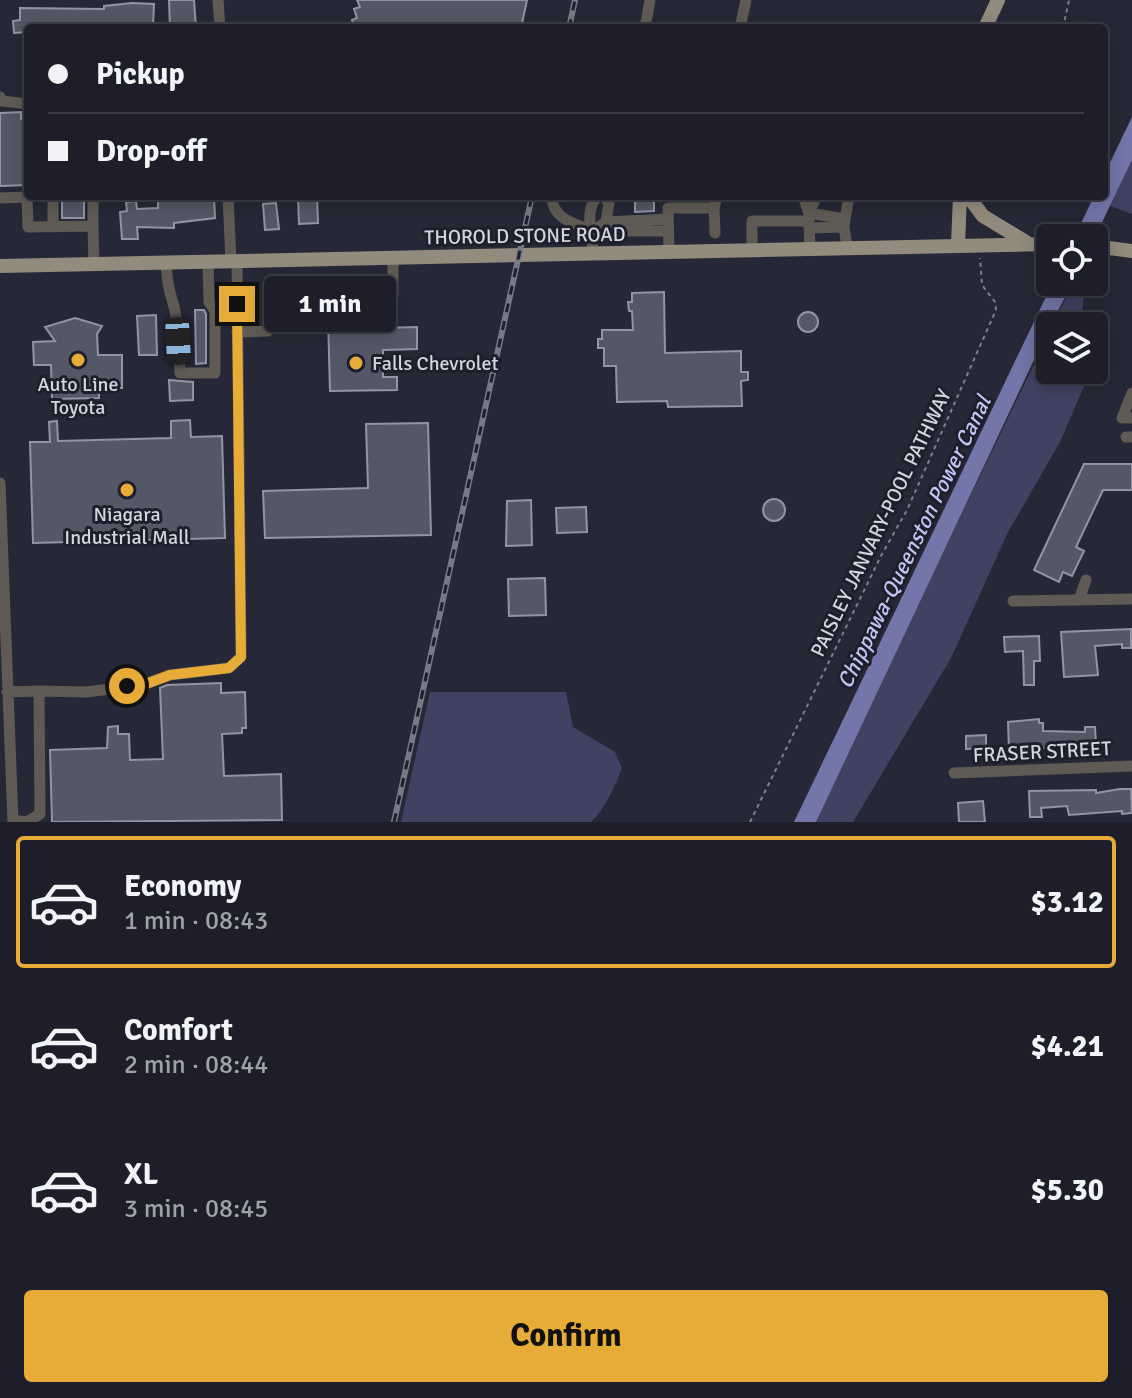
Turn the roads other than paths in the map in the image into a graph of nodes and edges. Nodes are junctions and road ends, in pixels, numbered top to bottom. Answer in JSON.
{"nodes":[{"id":1,"x":218,"y":0,"type":"edge"},
{"id":2,"x":650,"y":0,"type":"edge"},
{"id":3,"x":746,"y":0,"type":"edge"},
{"id":4,"x":998,"y":0,"type":"edge"},
{"id":5,"x":220,"y":24,"type":"edge"},
{"id":6,"x":646,"y":24,"type":"edge"},
{"id":7,"x":741,"y":24,"type":"edge"},
{"id":8,"x":987,"y":24,"type":"edge"},
{"id":9,"x":0,"y":97,"type":"edge"},
{"id":10,"x":24,"y":104,"type":"edge"},
{"id":11,"x":24,"y":197,"type":"edge"},
{"id":12,"x":0,"y":198,"type":"edge"},
{"id":13,"x":27,"y":200,"type":"edge"},
{"id":14,"x":53,"y":200,"type":"edge"},
{"id":15,"x":93,"y":200,"type":"edge"},
{"id":16,"x":228,"y":200,"type":"edge"},
{"id":17,"x":551,"y":200,"type":"edge"},
{"id":18,"x":593,"y":200,"type":"edge"},
{"id":19,"x":607,"y":200,"type":"edge"},
{"id":20,"x":805,"y":200,"type":"edge"},
{"id":21,"x":816,"y":200,"type":"edge"},
{"id":22,"x":848,"y":200,"type":"edge"},
{"id":23,"x":960,"y":200,"type":"edge"},
{"id":24,"x":971,"y":200,"type":"edge"},
{"id":25,"x":716,"y":202,"type":"edge"},
{"id":26,"x":809,"y":221,"type":"junction"},
{"id":27,"x":606,"y":222,"type":"junction"},
{"id":28,"x":845,"y":223,"type":"junction"},
{"id":29,"x":668,"y":225,"type":"junction"},
{"id":30,"x":93,"y":226,"type":"junction"},
{"id":31,"x":53,"y":227,"type":"junction"},
{"id":32,"x":593,"y":231,"type":"junction"},
{"id":33,"x":715,"y":233,"type":"dead end"},
{"id":34,"x":1026,"y":242,"type":"junction"},
{"id":35,"x":1036,"y":243,"type":"edge"},
{"id":36,"x":958,"y":244,"type":"junction"},
{"id":37,"x":847,"y":247,"type":"junction"},
{"id":38,"x":810,"y":248,"type":"junction"},
{"id":39,"x":1108,"y":248,"type":"edge"},
{"id":40,"x":752,"y":250,"type":"junction"},
{"id":41,"x":1132,"y":251,"type":"edge"},
{"id":42,"x":669,"y":252,"type":"junction"},
{"id":43,"x":593,"y":254,"type":"junction"},
{"id":44,"x":393,"y":258,"type":"junction"},
{"id":45,"x":208,"y":261,"type":"junction"},
{"id":46,"x":234,"y":261,"type":"junction"},
{"id":47,"x":166,"y":262,"type":"junction"},
{"id":48,"x":94,"y":264,"type":"junction"},
{"id":49,"x":0,"y":266,"type":"edge"},
{"id":50,"x":393,"y":296,"type":"dead end"},
{"id":51,"x":215,"y":326,"type":"junction"},
{"id":52,"x":237,"y":328,"type":"junction"},
{"id":53,"x":268,"y":331,"type":"dead end"},
{"id":54,"x":1132,"y":393,"type":"edge"},
{"id":55,"x":1132,"y":418,"type":"edge"},
{"id":56,"x":0,"y":483,"type":"edge"},
{"id":57,"x":2,"y":575,"type":"edge"},
{"id":58,"x":1086,"y":580,"type":"dead end"},
{"id":59,"x":1132,"y":599,"type":"edge"},
{"id":60,"x":1079,"y":600,"type":"junction"},
{"id":61,"x":1013,"y":601,"type":"dead end"},
{"id":62,"x":39,"y":691,"type":"junction"},
{"id":63,"x":7,"y":692,"type":"junction"},
{"id":64,"x":1132,"y":766,"type":"edge"},
{"id":65,"x":954,"y":773,"type":"dead end"},
{"id":66,"x":13,"y":821,"type":"edge"},
{"id":67,"x":27,"y":822,"type":"edge"}],
"edges":[{"from":1,"to":5,"type":"street"},
{"from":2,"to":6,"type":"street"},
{"from":3,"to":7,"type":"street"},
{"from":4,"to":8,"type":"main road"},
{"from":9,"to":10,"type":"street"},
{"from":11,"to":12,"type":"street"},
{"from":13,"to":31,"type":"street"},
{"from":14,"to":31,"type":"street"},
{"from":15,"to":30,"type":"street"},
{"from":16,"to":46,"type":"street"},
{"from":17,"to":32,"type":"street"},
{"from":18,"to":32,"type":"street"},
{"from":19,"to":27,"type":"street"},
{"from":20,"to":26,"type":"street"},
{"from":21,"to":26,"type":"street"},
{"from":22,"to":28,"type":"street"},
{"from":23,"to":36,"type":"main road"},
{"from":24,"to":34,"type":"main road"},
{"from":25,"to":29,"type":"street"},
{"from":25,"to":33,"type":"street"},
{"from":26,"to":28,"type":"street"},
{"from":26,"to":38,"type":"street"},
{"from":26,"to":40,"type":"street"},
{"from":27,"to":29,"type":"street"},
{"from":27,"to":32,"type":"street"},
{"from":28,"to":37,"type":"street"},
{"from":29,"to":42,"type":"street"},
{"from":30,"to":31,"type":"street"},
{"from":30,"to":48,"type":"street"},
{"from":32,"to":43,"type":"street"},
{"from":34,"to":35,"type":"main road","name":"THOROLD STONE ROAD"},
{"from":34,"to":36,"type":"main road","name":"THOROLD STONE ROAD"},
{"from":36,"to":37,"type":"main road","name":"THOROLD STONE ROAD"},
{"from":37,"to":38,"type":"main road","name":"THOROLD STONE ROAD"},
{"from":38,"to":40,"type":"main road","name":"THOROLD STONE ROAD"},
{"from":39,"to":41,"type":"main road"},
{"from":40,"to":42,"type":"main road","name":"THOROLD STONE ROAD"},
{"from":42,"to":43,"type":"main road","name":"THOROLD STONE ROAD"},
{"from":43,"to":44,"type":"main road","name":"THOROLD STONE ROAD"},
{"from":44,"to":46,"type":"main road","name":"THOROLD STONE ROAD"},
{"from":44,"to":50,"type":"street"},
{"from":45,"to":46,"type":"main road","name":"THOROLD STONE ROAD"},
{"from":45,"to":47,"type":"main road","name":"THOROLD STONE ROAD"},
{"from":45,"to":51,"type":"street"},
{"from":46,"to":52,"type":"street"},
{"from":47,"to":48,"type":"main road","name":"THOROLD STONE ROAD"},
{"from":47,"to":51,"type":"street"},
{"from":48,"to":49,"type":"main road","name":"THOROLD STONE ROAD"},
{"from":51,"to":52,"type":"street"},
{"from":52,"to":53,"type":"street"},
{"from":52,"to":62,"type":"street"},
{"from":54,"to":55,"type":"street"},
{"from":56,"to":57,"type":"street"},
{"from":57,"to":63,"type":"street"},
{"from":58,"to":60,"type":"street"},
{"from":59,"to":60,"type":"street"},
{"from":60,"to":61,"type":"street"},
{"from":62,"to":63,"type":"street"},
{"from":62,"to":67,"type":"street"},
{"from":63,"to":66,"type":"street"},
{"from":64,"to":65,"type":"street","name":"FRASER STREET"},
{"from":66,"to":67,"type":"street"}]}
